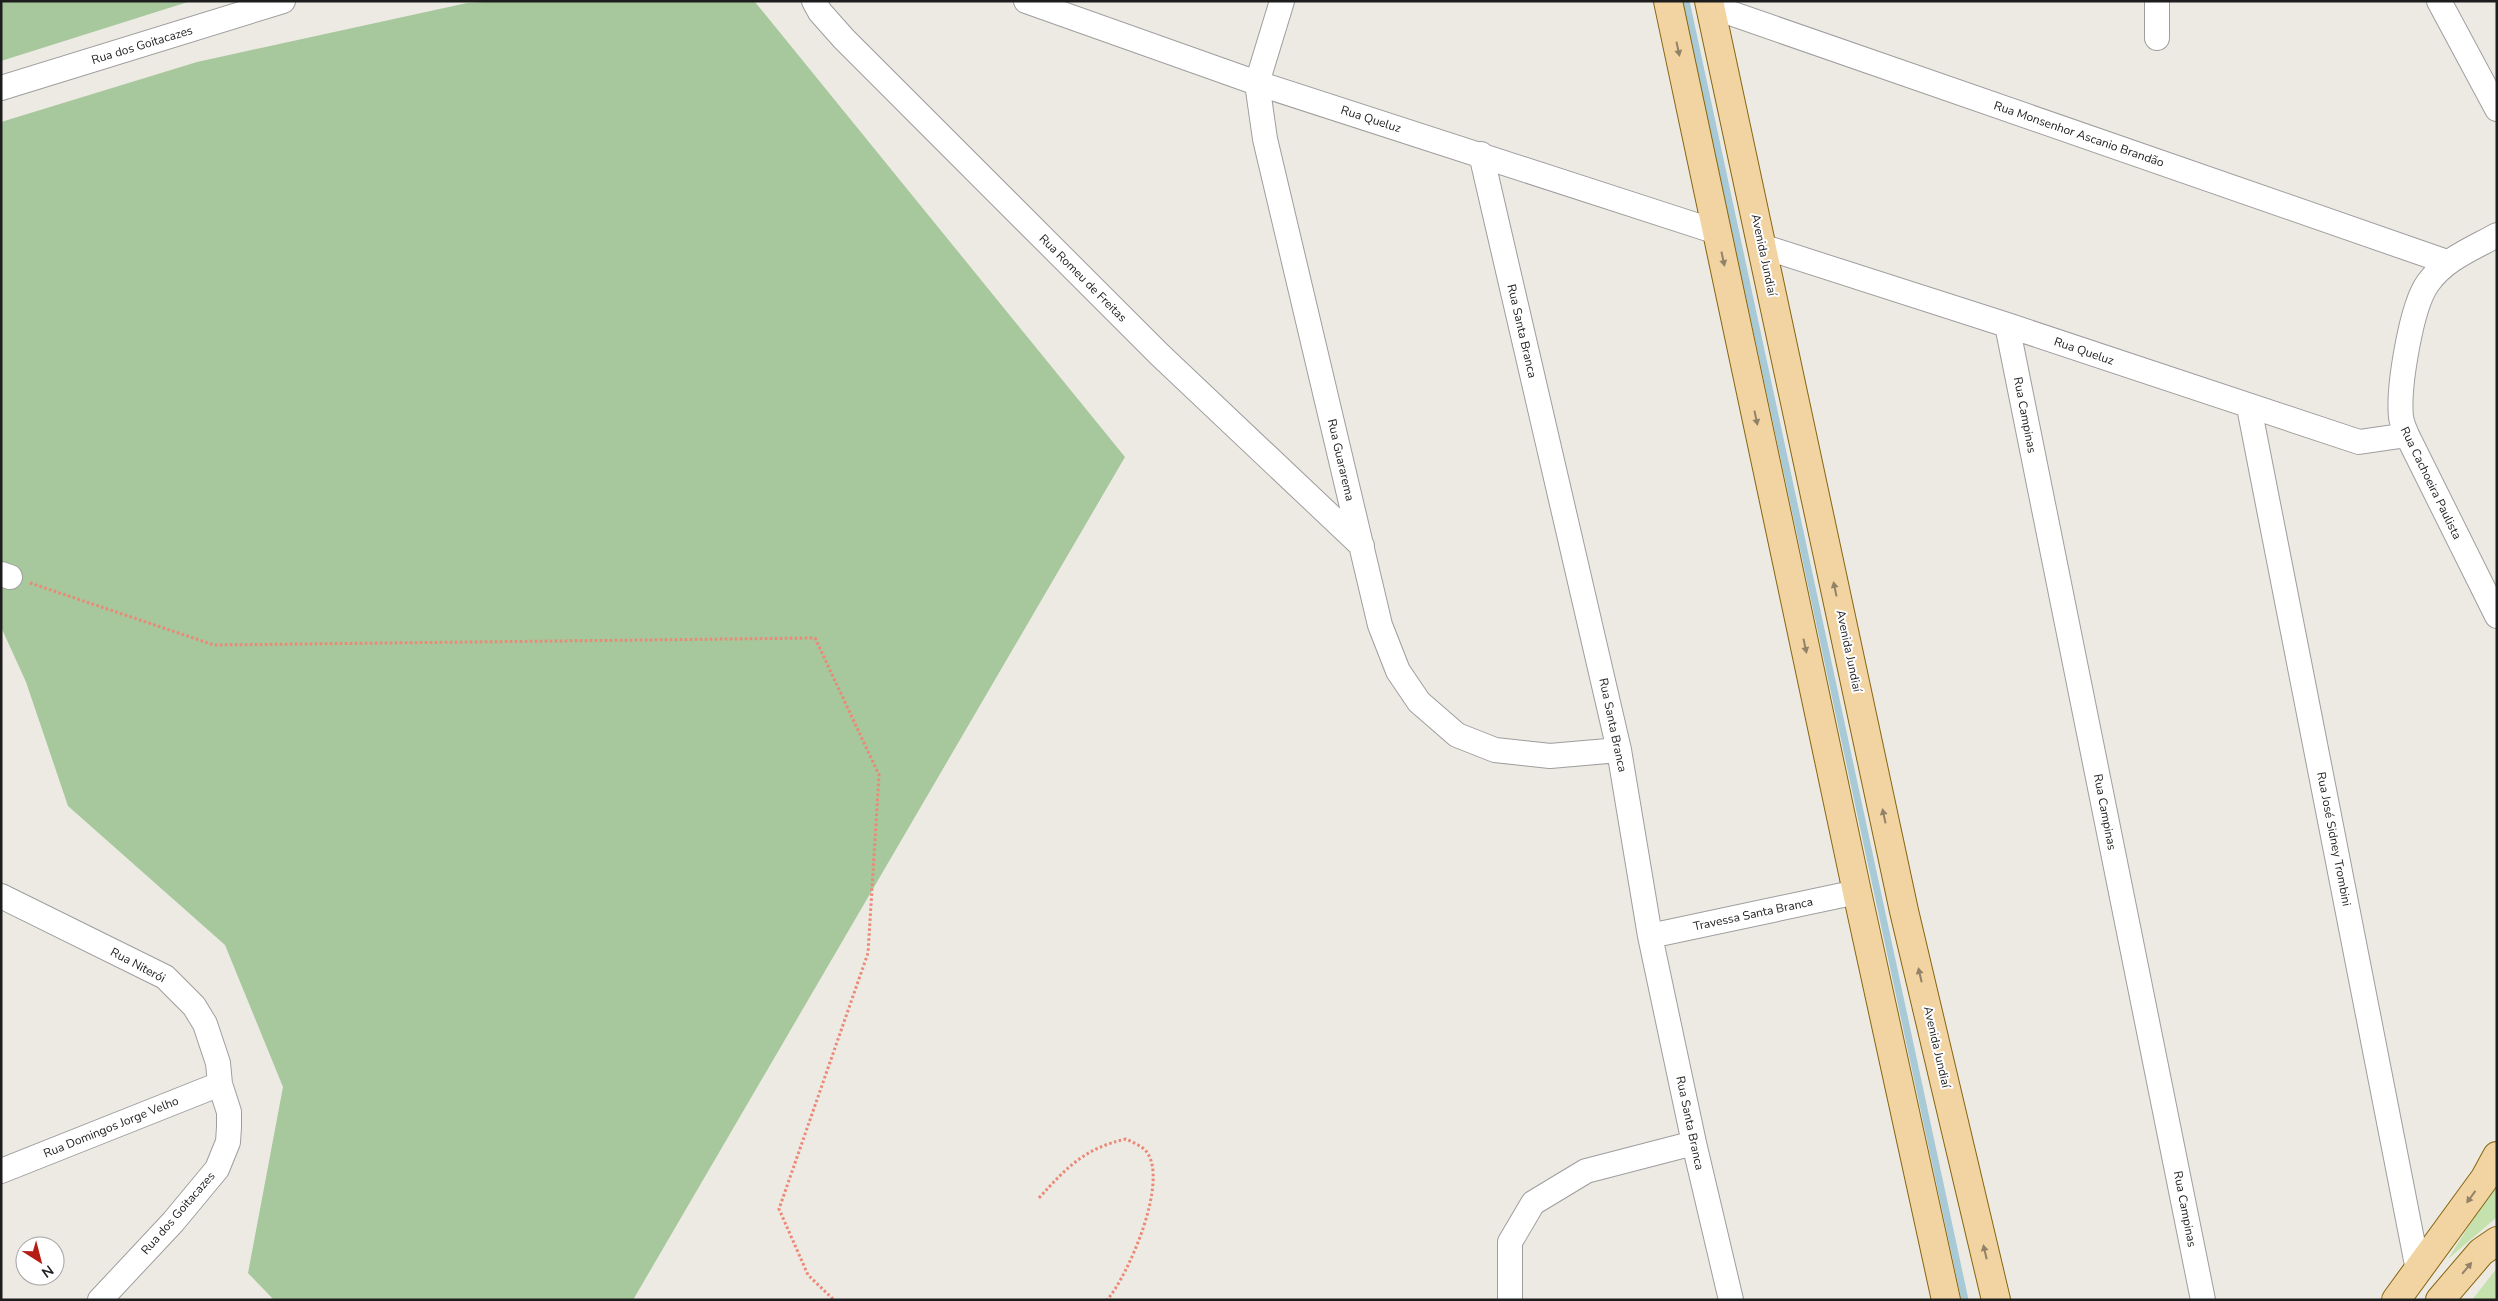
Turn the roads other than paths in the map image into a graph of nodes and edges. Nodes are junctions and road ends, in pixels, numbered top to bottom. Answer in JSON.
{"nodes":[{"id":1,"x":282,"y":1,"type":"edge"},
{"id":2,"x":814,"y":1,"type":"edge"},
{"id":3,"x":1026,"y":1,"type":"edge"},
{"id":4,"x":1282,"y":1,"type":"edge"},
{"id":5,"x":1668,"y":1,"type":"edge"},
{"id":6,"x":2157,"y":1,"type":"edge"},
{"id":7,"x":2442,"y":2,"type":"edge"},
{"id":8,"x":1710,"y":4,"type":"edge"},
{"id":9,"x":2157,"y":38,"type":"dead end"},
{"id":10,"x":1257,"y":83,"type":"junction"},
{"id":11,"x":1,"y":88,"type":"edge"},
{"id":12,"x":2497,"y":109,"type":"edge"},
{"id":13,"x":1481,"y":154,"type":"junction"},
{"id":14,"x":1717,"y":232,"type":"junction"},
{"id":15,"x":2497,"y":235,"type":"edge"},
{"id":16,"x":1761,"y":246,"type":"junction"},
{"id":17,"x":2447,"y":262,"type":"junction"},
{"id":18,"x":2007,"y":324,"type":"junction"},
{"id":19,"x":2249,"y":407,"type":"junction"},
{"id":20,"x":2408,"y":436,"type":"junction"},
{"id":21,"x":1362,"y":546,"type":"junction"},
{"id":22,"x":2497,"y":616,"type":"edge"},
{"id":23,"x":1619,"y":750,"type":"junction"},
{"id":24,"x":1857,"y":892,"type":"junction"},
{"id":25,"x":1,"y":896,"type":"edge"},
{"id":26,"x":1650,"y":936,"type":"junction"},
{"id":27,"x":220,"y":1084,"type":"junction"},
{"id":28,"x":1694,"y":1143,"type":"junction"},
{"id":29,"x":2497,"y":1156,"type":"edge"},
{"id":30,"x":1,"y":1171,"type":"edge"},
{"id":31,"x":2497,"y":1241,"type":"edge"},
{"id":32,"x":2418,"y":1270,"type":"junction"},
{"id":33,"x":100,"y":1300,"type":"edge"},
{"id":34,"x":1510,"y":1300,"type":"edge"},
{"id":35,"x":1731,"y":1300,"type":"edge"},
{"id":36,"x":1946,"y":1300,"type":"edge"},
{"id":37,"x":1996,"y":1300,"type":"edge"},
{"id":38,"x":2203,"y":1300,"type":"edge"},
{"id":39,"x":2396,"y":1300,"type":"edge"},
{"id":40,"x":2440,"y":1300,"type":"edge"}],
"edges":[{"from":1,"to":11,"type":"street","name":"Rua dos Goitacazes"},
{"from":2,"to":21,"type":"street","name":"Rua Romeu de Freitas"},
{"from":3,"to":10,"type":"street","name":"Rua Queluz"},
{"from":4,"to":10,"type":"street","name":"Rua Guararema"},
{"from":5,"to":14,"type":"main road","one_way":true},
{"from":6,"to":9,"type":"street"},
{"from":7,"to":12,"type":"street"},
{"from":8,"to":16,"type":"main road","name":"Avenida Jundiaí"},
{"from":8,"to":17,"type":"street","name":"Rua Monsenhor Ascanio Brandão"},
{"from":10,"to":13,"type":"street","name":"Rua Queluz"},
{"from":10,"to":21,"type":"street","name":"Rua Guararema"},
{"from":13,"to":14,"type":"street","name":"Rua Queluz"},
{"from":13,"to":23,"type":"street","name":"Rua Santa Branca"},
{"from":14,"to":24,"type":"main road","one_way":true},
{"from":15,"to":17,"type":"street","name":"Rua Cachoeira Paulista"},
{"from":16,"to":18,"type":"street","name":"Rua Queluz"},
{"from":37,"to":16,"type":"main road","name":"Avenida Jundiaí","one_way":true},
{"from":17,"to":20,"type":"street","name":"Rua Cachoeira Paulista"},
{"from":18,"to":19,"type":"street","name":"Rua Queluz"},
{"from":18,"to":38,"type":"street","name":"Rua Campinas"},
{"from":19,"to":20,"type":"street","name":"Rua Queluz"},
{"from":19,"to":32,"type":"street","name":"Rua José Sidney Trombini"},
{"from":20,"to":22,"type":"street","name":"Rua Cachoeira Paulista"},
{"from":21,"to":23,"type":"street","name":"Rua Guararema"},
{"from":23,"to":26,"type":"street","name":"Rua Santa Branca"},
{"from":24,"to":26,"type":"street","name":"Travessa Santa Branca"},
{"from":24,"to":36,"type":"main road"},
{"from":25,"to":27,"type":"street","name":"Rua Niterói"},
{"from":26,"to":28,"type":"street","name":"Rua Santa Branca"},
{"from":27,"to":30,"type":"street","name":"Rua Domingos Jorge Velho"},
{"from":27,"to":33,"type":"street","name":"Rua dos Goitacazes"},
{"from":28,"to":34,"type":"street"},
{"from":28,"to":35,"type":"street","name":"Rua Santa Branca"},
{"from":29,"to":32,"type":"main road","one_way":true},
{"from":40,"to":31,"type":"main road","one_way":true},
{"from":32,"to":39,"type":"main road"}]}
